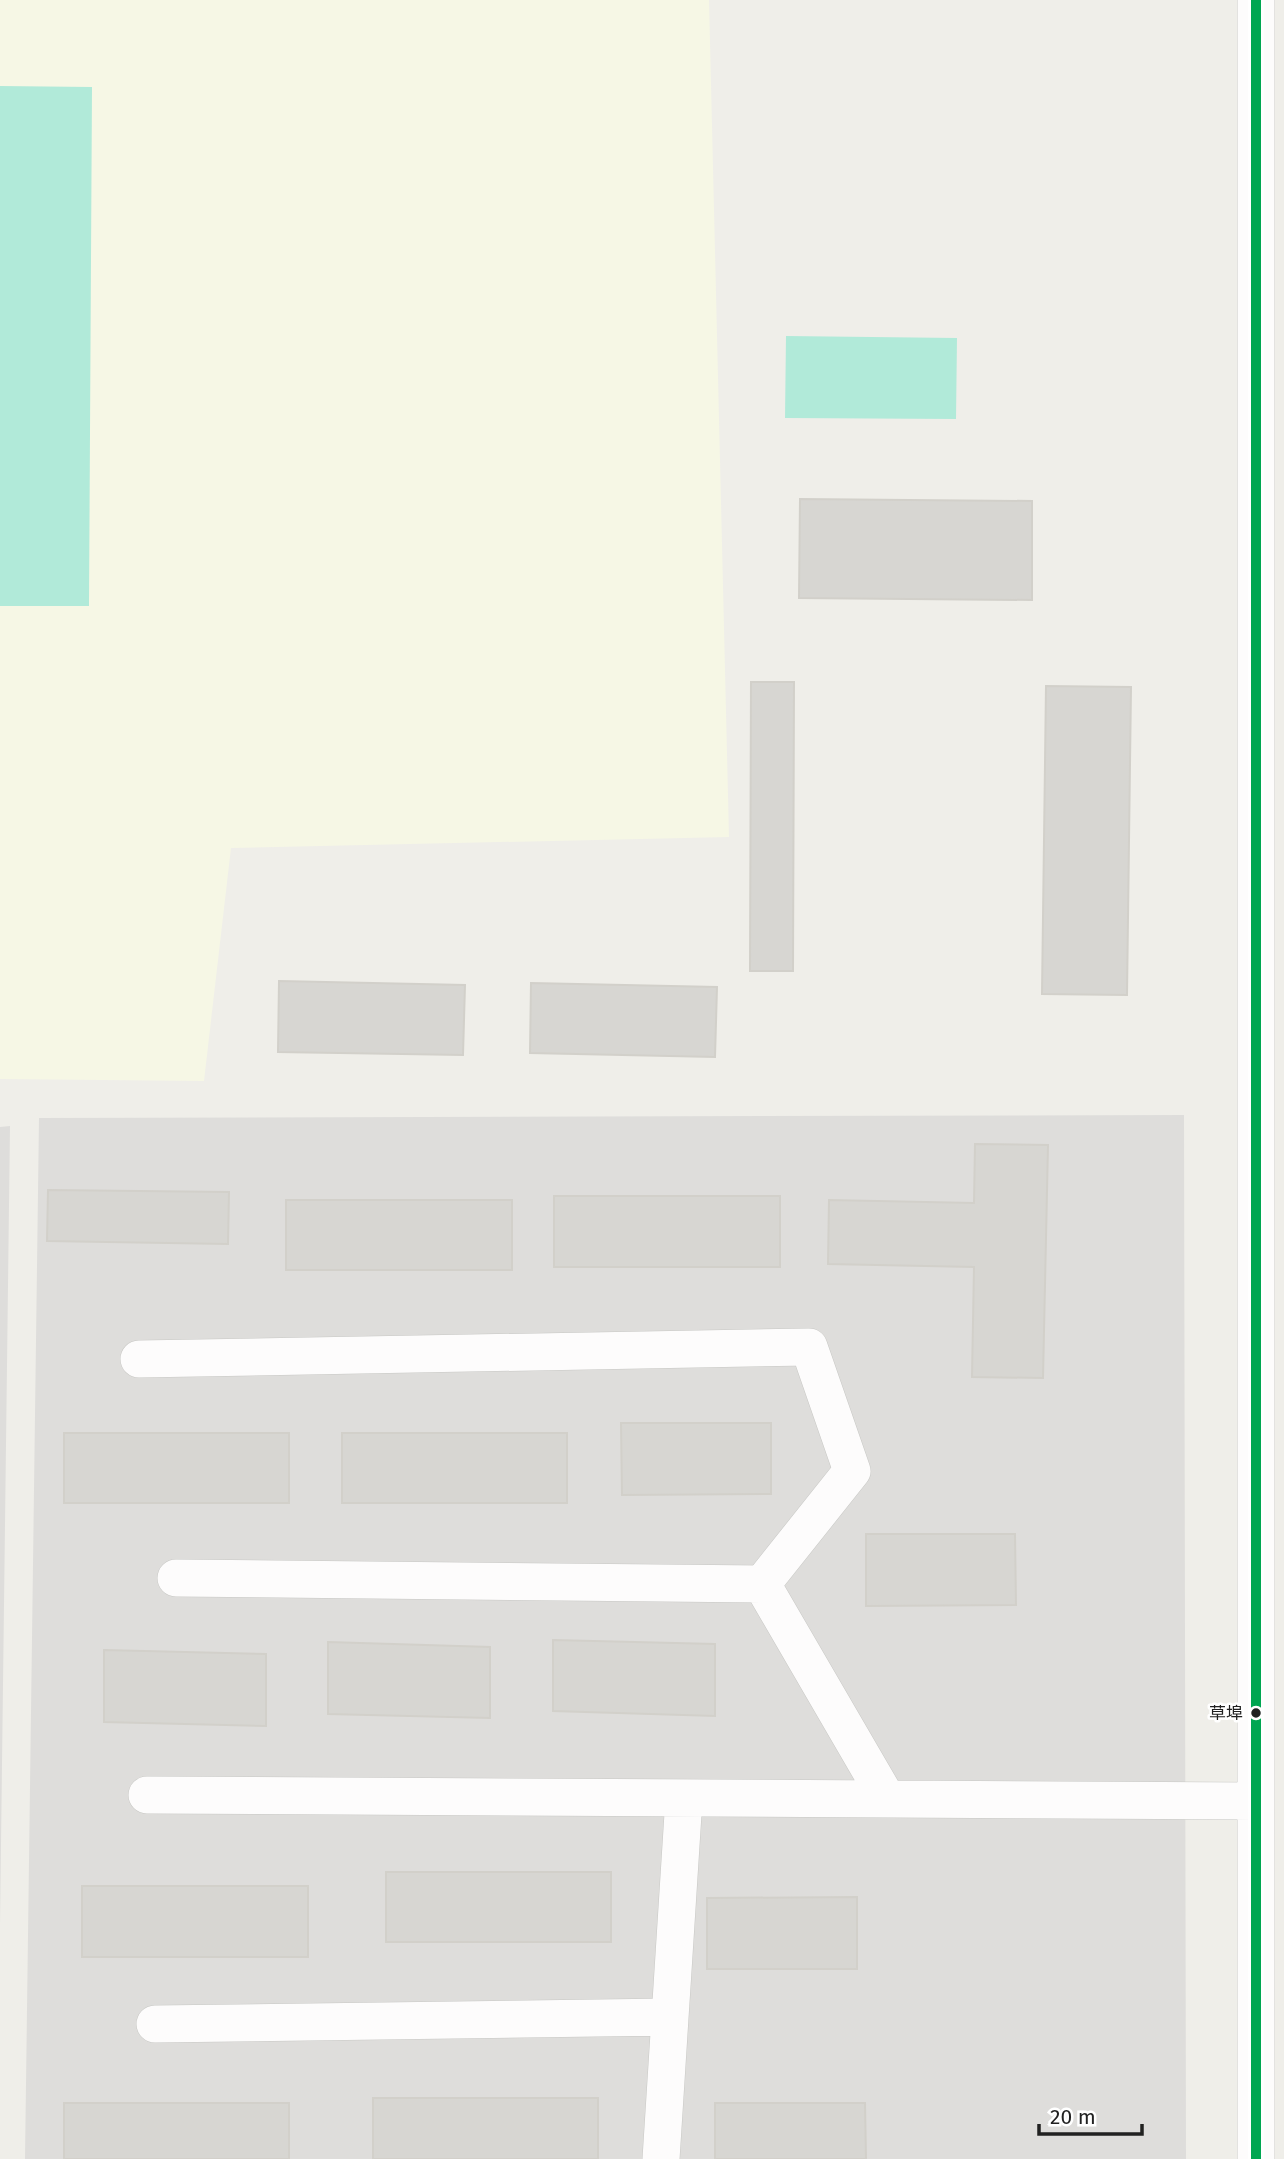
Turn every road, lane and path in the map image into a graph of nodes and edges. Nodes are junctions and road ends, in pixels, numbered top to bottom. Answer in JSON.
{"nodes":[{"id":1,"x":1256,"y":0,"type":"edge"},
{"id":2,"x":1270,"y":1115,"type":"edge"},
{"id":3,"x":139,"y":1359,"type":"dead end"},
{"id":4,"x":176,"y":1578,"type":"dead end"},
{"id":5,"x":762,"y":1584,"type":"junction"},
{"id":6,"x":147,"y":1795,"type":"dead end"},
{"id":7,"x":684,"y":1798,"type":"junction"},
{"id":8,"x":887,"y":1799,"type":"junction"},
{"id":9,"x":1256,"y":1801,"type":"junction"},
{"id":10,"x":670,"y":2017,"type":"junction"},
{"id":11,"x":155,"y":2024,"type":"dead end"},
{"id":12,"x":661,"y":2159,"type":"edge"},
{"id":13,"x":1256,"y":2159,"type":"edge"}],
"edges":[{"from":1,"to":2,"type":"street"},
{"from":2,"to":9,"type":"street"},
{"from":3,"to":5,"type":"street"},
{"from":4,"to":5,"type":"street"},
{"from":5,"to":8,"type":"street"},
{"from":6,"to":7,"type":"street"},
{"from":7,"to":8,"type":"street"},
{"from":7,"to":10,"type":"street"},
{"from":8,"to":9,"type":"street"},
{"from":9,"to":13,"type":"street"},
{"from":10,"to":11,"type":"street"},
{"from":10,"to":12,"type":"street"}]}
